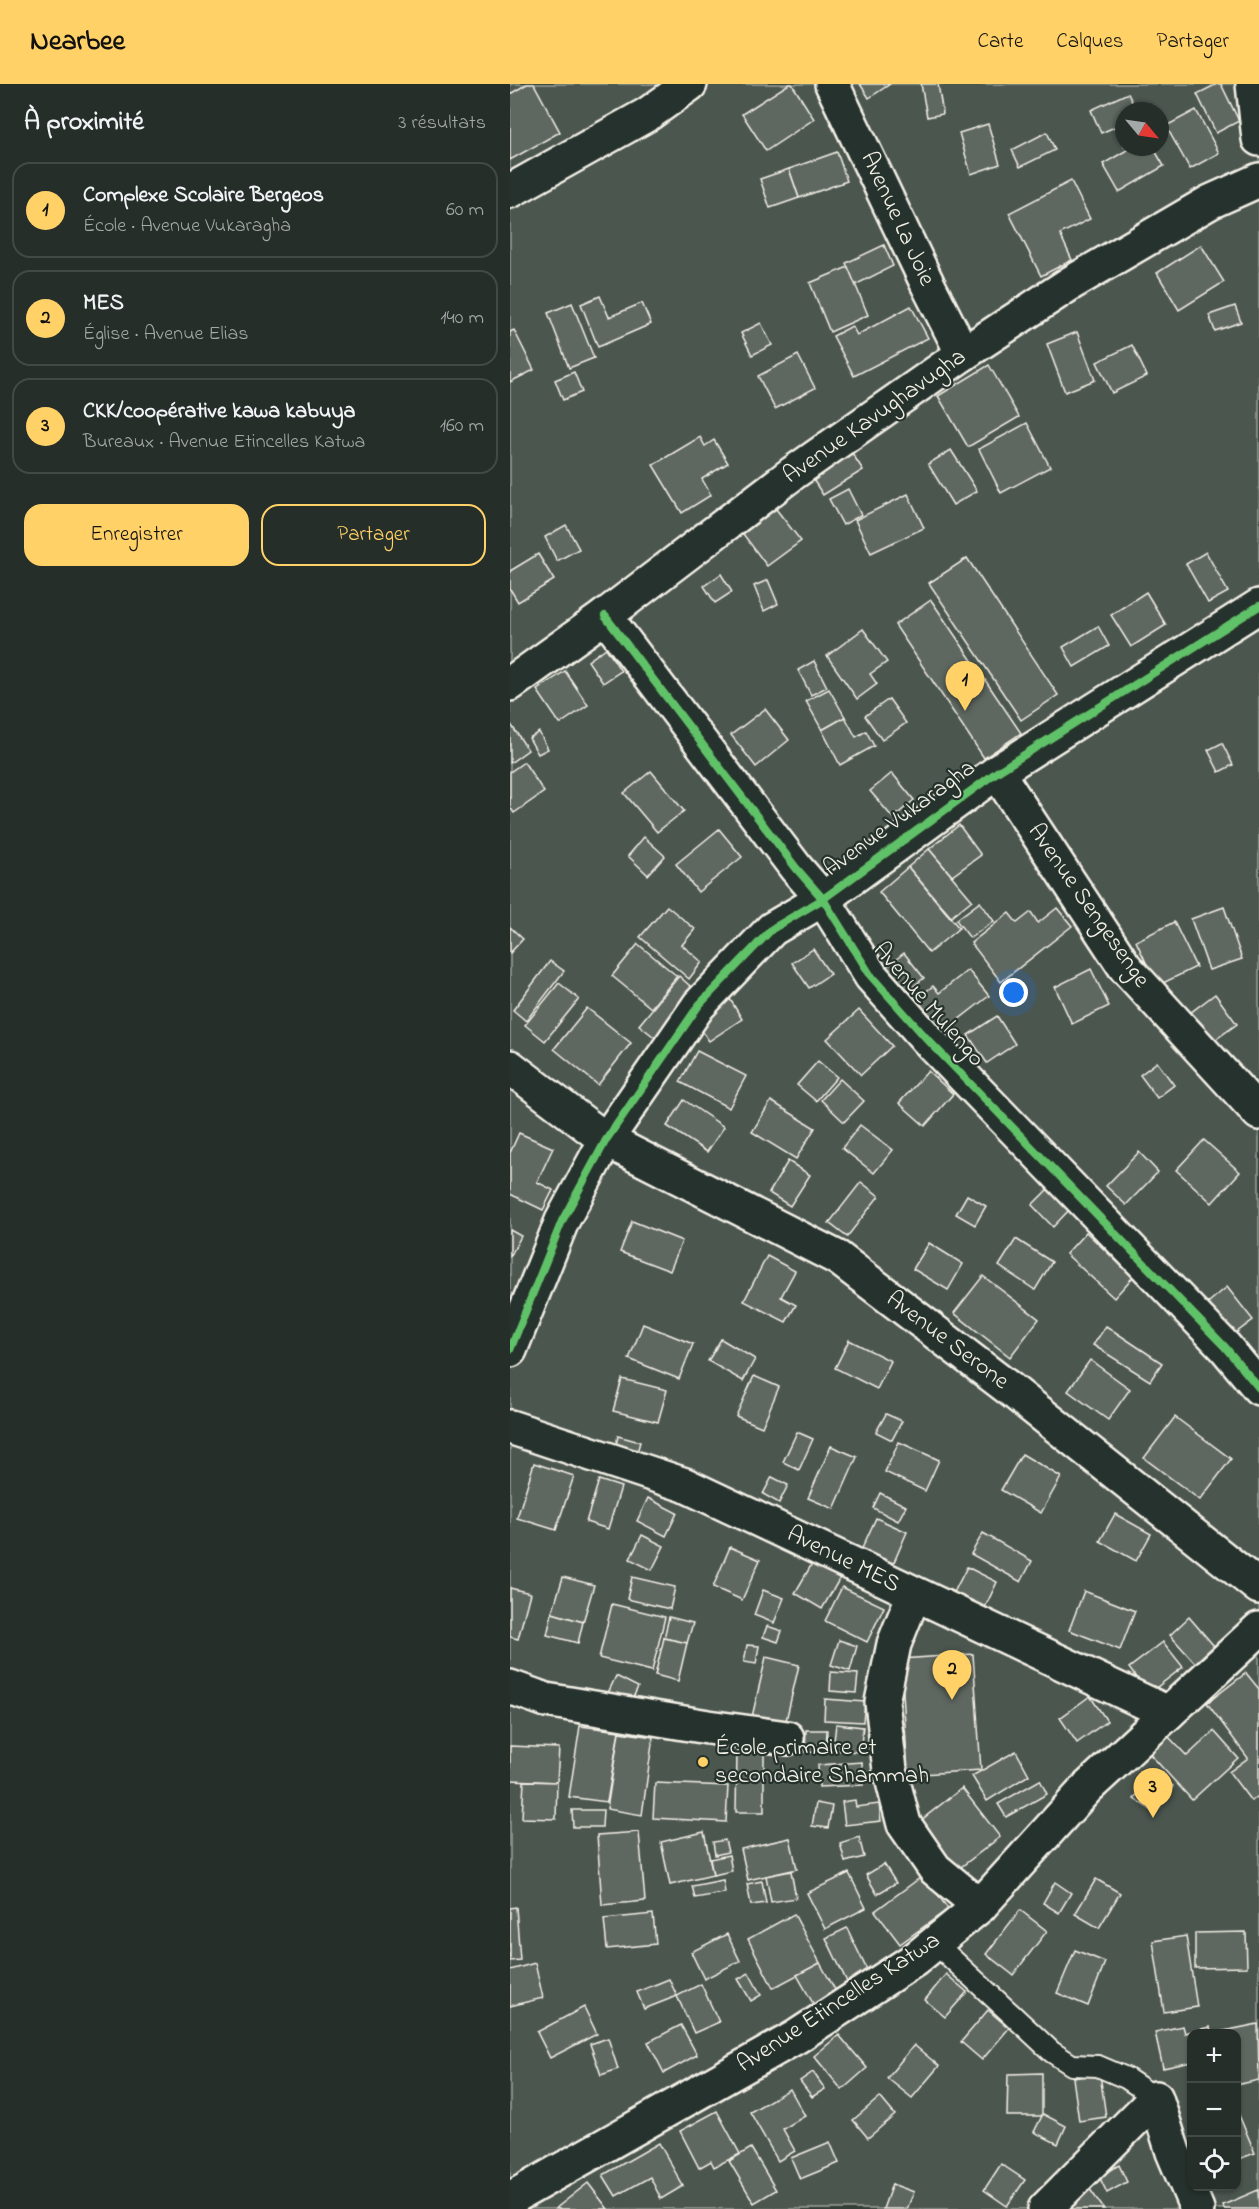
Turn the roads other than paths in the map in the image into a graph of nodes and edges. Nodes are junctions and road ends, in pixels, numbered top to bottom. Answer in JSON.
{"nodes":[{"id":1,"x":690,"y":84,"type":"edge"},
{"id":2,"x":832,"y":84,"type":"edge"},
{"id":3,"x":1253,"y":84,"type":"edge"},
{"id":4,"x":1259,"y":139,"type":"edge"},
{"id":5,"x":1259,"y":180,"type":"edge"},
{"id":6,"x":510,"y":191,"type":"edge"},
{"id":7,"x":963,"y":354,"type":"junction"},
{"id":8,"x":1259,"y":606,"type":"edge"},
{"id":9,"x":605,"y":616,"type":"junction"},
{"id":10,"x":510,"y":684,"type":"edge"},
{"id":11,"x":997,"y":772,"type":"junction"},
{"id":12,"x":823,"y":899,"type":"junction"},
{"id":13,"x":510,"y":1067,"type":"edge"},
{"id":14,"x":1259,"y":1113,"type":"edge"},
{"id":15,"x":606,"y":1140,"type":"junction"},
{"id":16,"x":513,"y":1330,"type":"edge"},
{"id":17,"x":1259,"y":1388,"type":"edge"},
{"id":18,"x":510,"y":1427,"type":"edge"},
{"id":19,"x":1259,"y":1587,"type":"edge"},
{"id":20,"x":914,"y":1594,"type":"junction"},
{"id":21,"x":1259,"y":1629,"type":"edge"},
{"id":22,"x":510,"y":1687,"type":"edge"},
{"id":23,"x":1168,"y":1713,"type":"junction"},
{"id":24,"x":786,"y":1738,"type":"dead end"},
{"id":25,"x":980,"y":1906,"type":"junction"},
{"id":26,"x":934,"y":1943,"type":"junction"},
{"id":27,"x":1156,"y":2098,"type":"junction"},
{"id":28,"x":510,"y":2199,"type":"edge"},
{"id":29,"x":1045,"y":2209,"type":"edge"},
{"id":30,"x":1197,"y":2209,"type":"edge"}],
"edges":[{"from":1,"to":6,"type":"street"},
{"from":2,"to":7,"type":"street","name":"Avenue La Joie"},
{"from":3,"to":4,"type":"street"},
{"from":5,"to":7,"type":"street","name":"Avenue Kavughavugha"},
{"from":7,"to":9,"type":"street","name":"Avenue Kavughavugha"},
{"from":8,"to":11,"type":"street","name":"Avenue Vukaragha"},
{"from":9,"to":10,"type":"street","name":"Avenue Kavughavugha"},
{"from":9,"to":12,"type":"street","name":"Avenue Mulengo"},
{"from":11,"to":12,"type":"street","name":"Avenue Vukaragha"},
{"from":11,"to":14,"type":"street","name":"Avenue Sengesenge"},
{"from":12,"to":15,"type":"street","name":"Avenue Vukaragha"},
{"from":12,"to":17,"type":"street","name":"Avenue Mulengo"},
{"from":13,"to":15,"type":"street","name":"Avenue Serone"},
{"from":15,"to":16,"type":"street","name":"Avenue Vukaragha"},
{"from":15,"to":19,"type":"street","name":"Avenue Serone"},
{"from":18,"to":20,"type":"street","name":"Avenue MES"},
{"from":20,"to":23,"type":"street","name":"Avenue MES"},
{"from":20,"to":25,"type":"street"},
{"from":21,"to":23,"type":"street","name":"Avenue Etincelles Katwa"},
{"from":22,"to":24,"type":"street"},
{"from":23,"to":25,"type":"street","name":"Avenue Etincelles Katwa"},
{"from":25,"to":26,"type":"street","name":"Avenue Etincelles Katwa"},
{"from":26,"to":27,"type":"lane"},
{"from":26,"to":28,"type":"street","name":"Avenue Etincelles Katwa"},
{"from":27,"to":29,"type":"street"},
{"from":27,"to":30,"type":"street"}]}
